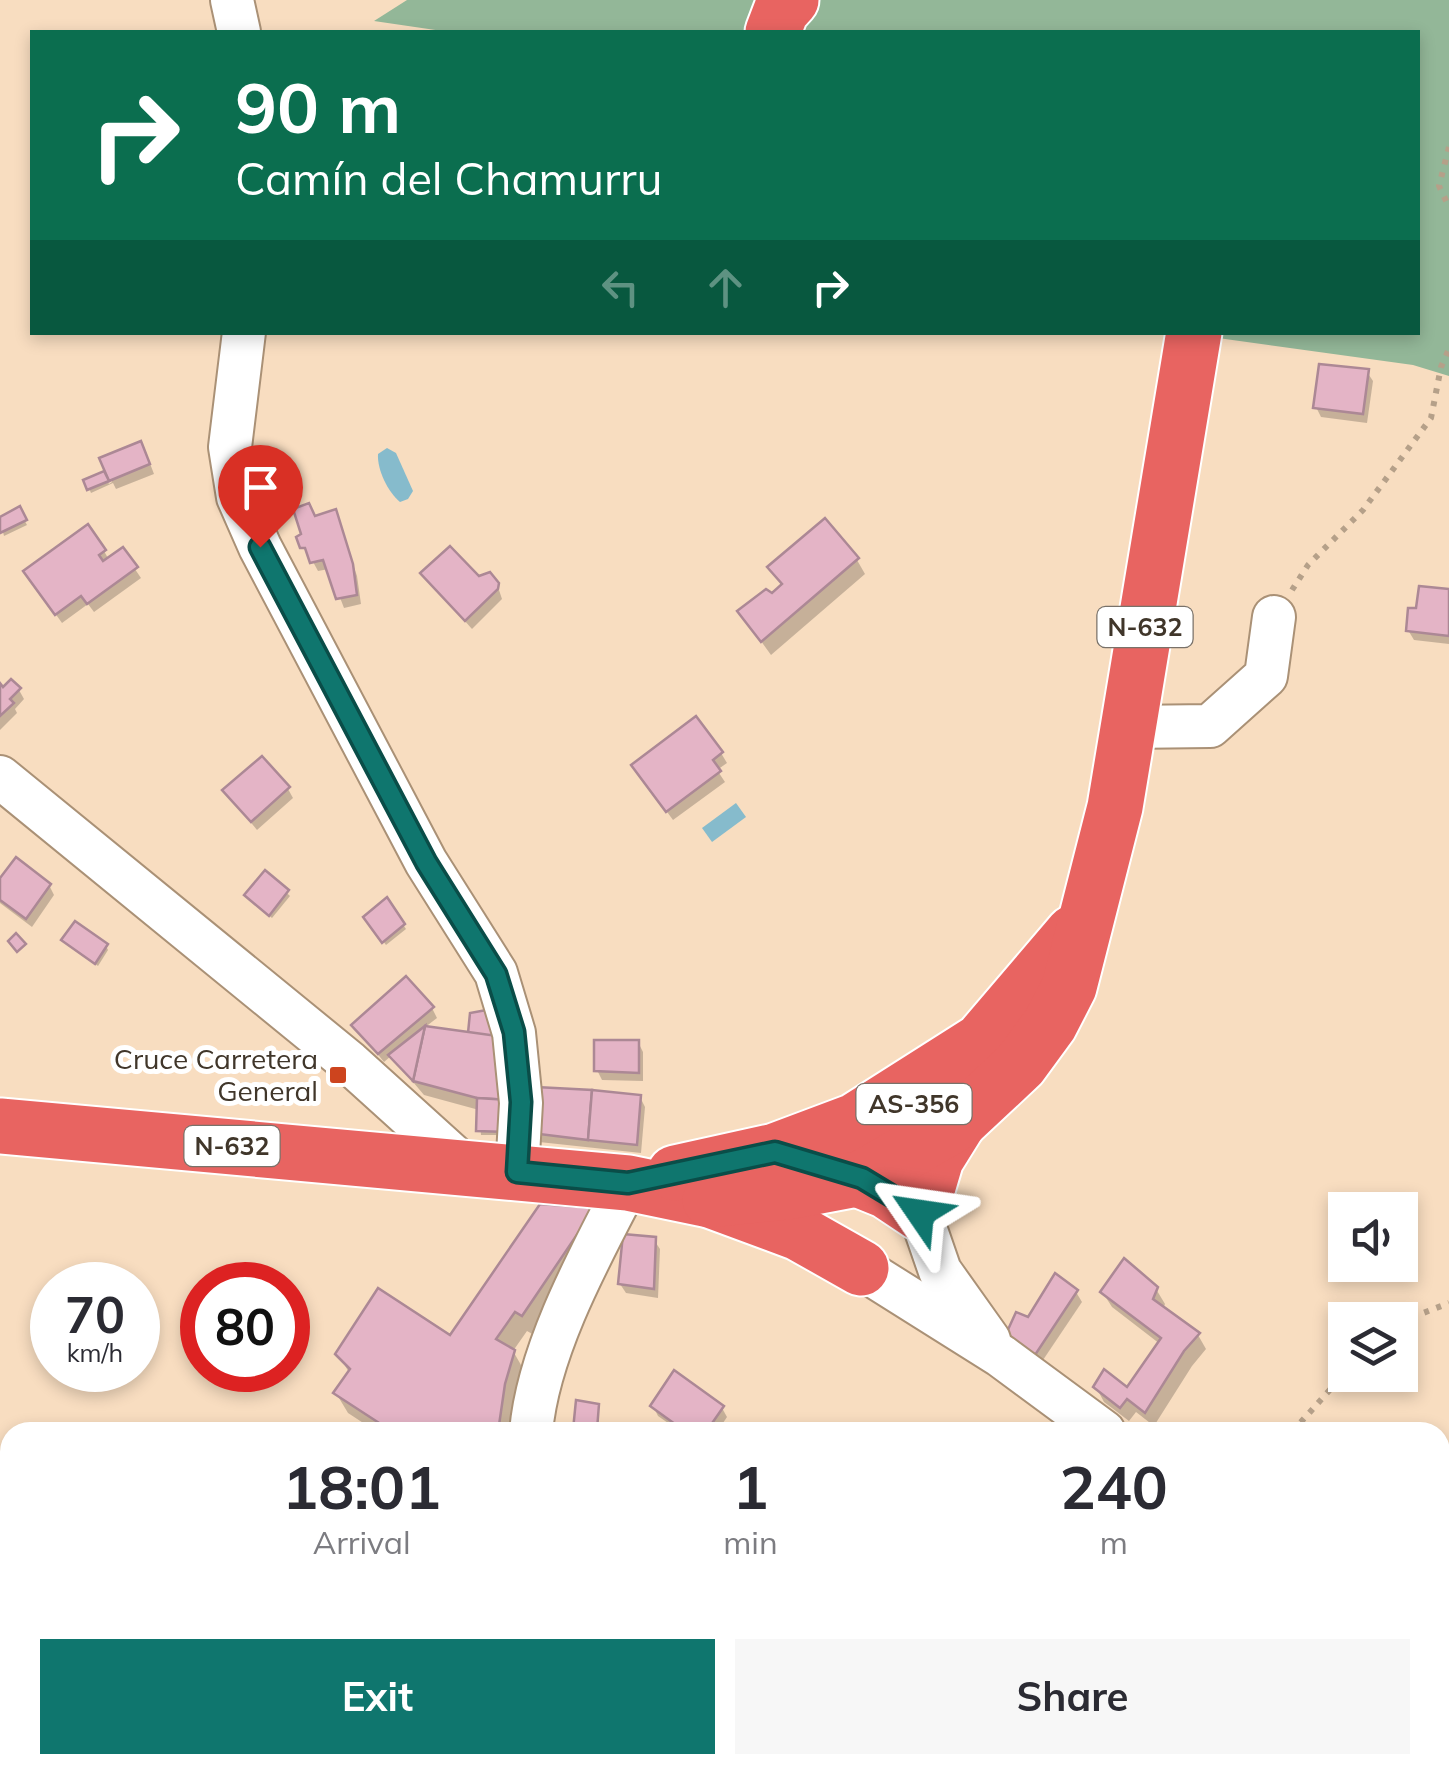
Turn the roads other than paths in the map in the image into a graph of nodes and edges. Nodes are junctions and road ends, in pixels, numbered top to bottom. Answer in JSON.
{"nodes":[{"id":1,"x":232,"y":0,"type":"edge"},
{"id":2,"x":790,"y":0,"type":"edge"},
{"id":3,"x":239,"y":30,"type":"edge"},
{"id":4,"x":775,"y":30,"type":"edge"},
{"id":5,"x":244,"y":335,"type":"edge"},
{"id":6,"x":1193,"y":335,"type":"edge"},
{"id":7,"x":1274,"y":617,"type":"road end"},
{"id":8,"x":1128,"y":727,"type":"junction"},
{"id":9,"x":0,"y":777,"type":"edge"},
{"id":10,"x":1084,"y":920,"type":"junction"},
{"id":11,"x":981,"y":1042,"type":"junction"},
{"id":12,"x":959,"y":1122,"type":"junction"},
{"id":13,"x":0,"y":1126,"type":"edge"},
{"id":14,"x":775,"y":1152,"type":"junction"},
{"id":15,"x":464,"y":1166,"type":"junction"},
{"id":16,"x":517,"y":1172,"type":"junction"},
{"id":17,"x":862,"y":1178,"type":"junction"},
{"id":18,"x":628,"y":1183,"type":"junction"},
{"id":19,"x":710,"y":1200,"type":"junction"},
{"id":20,"x":920,"y":1213,"type":"junction"},
{"id":21,"x":861,"y":1268,"type":"junction"},
{"id":22,"x":1001,"y":1356,"type":"junction"},
{"id":23,"x":532,"y":1422,"type":"edge"},
{"id":24,"x":1090,"y":1422,"type":"edge"}],
"edges":[{"from":1,"to":3,"type":"street"},
{"from":2,"to":4,"type":"highway"},
{"from":5,"to":16,"type":"street"},
{"from":6,"to":8,"type":"highway","number":"N-632"},
{"from":7,"to":8,"type":"street"},
{"from":8,"to":10,"type":"highway","number":"N-632"},
{"from":9,"to":15,"type":"street"},
{"from":10,"to":11,"type":"highway","number":"N-632"},
{"from":10,"to":12,"type":"highway","number":"N-632"},
{"from":11,"to":14,"type":"highway","number":"N-632"},
{"from":11,"to":17,"type":"highway","number":"AS-356"},
{"from":12,"to":17,"type":"highway","number":"N-632"},
{"from":12,"to":20,"type":"highway","number":"AS-356"},
{"from":13,"to":15,"type":"highway","number":"N-632"},
{"from":14,"to":17,"type":"highway"},
{"from":14,"to":18,"type":"highway","number":"N-632"},
{"from":15,"to":16,"type":"highway","number":"N-632"},
{"from":16,"to":18,"type":"highway","number":"N-632"},
{"from":17,"to":19,"type":"highway","number":"N-632"},
{"from":17,"to":20,"type":"highway"},
{"from":17,"to":21,"type":"highway","number":"AS-356"},
{"from":18,"to":19,"type":"highway","number":"N-632"},
{"from":18,"to":23,"type":"street"},
{"from":19,"to":21,"type":"highway"},
{"from":20,"to":22,"type":"street"},
{"from":21,"to":22,"type":"street"},
{"from":22,"to":24,"type":"street"}]}
